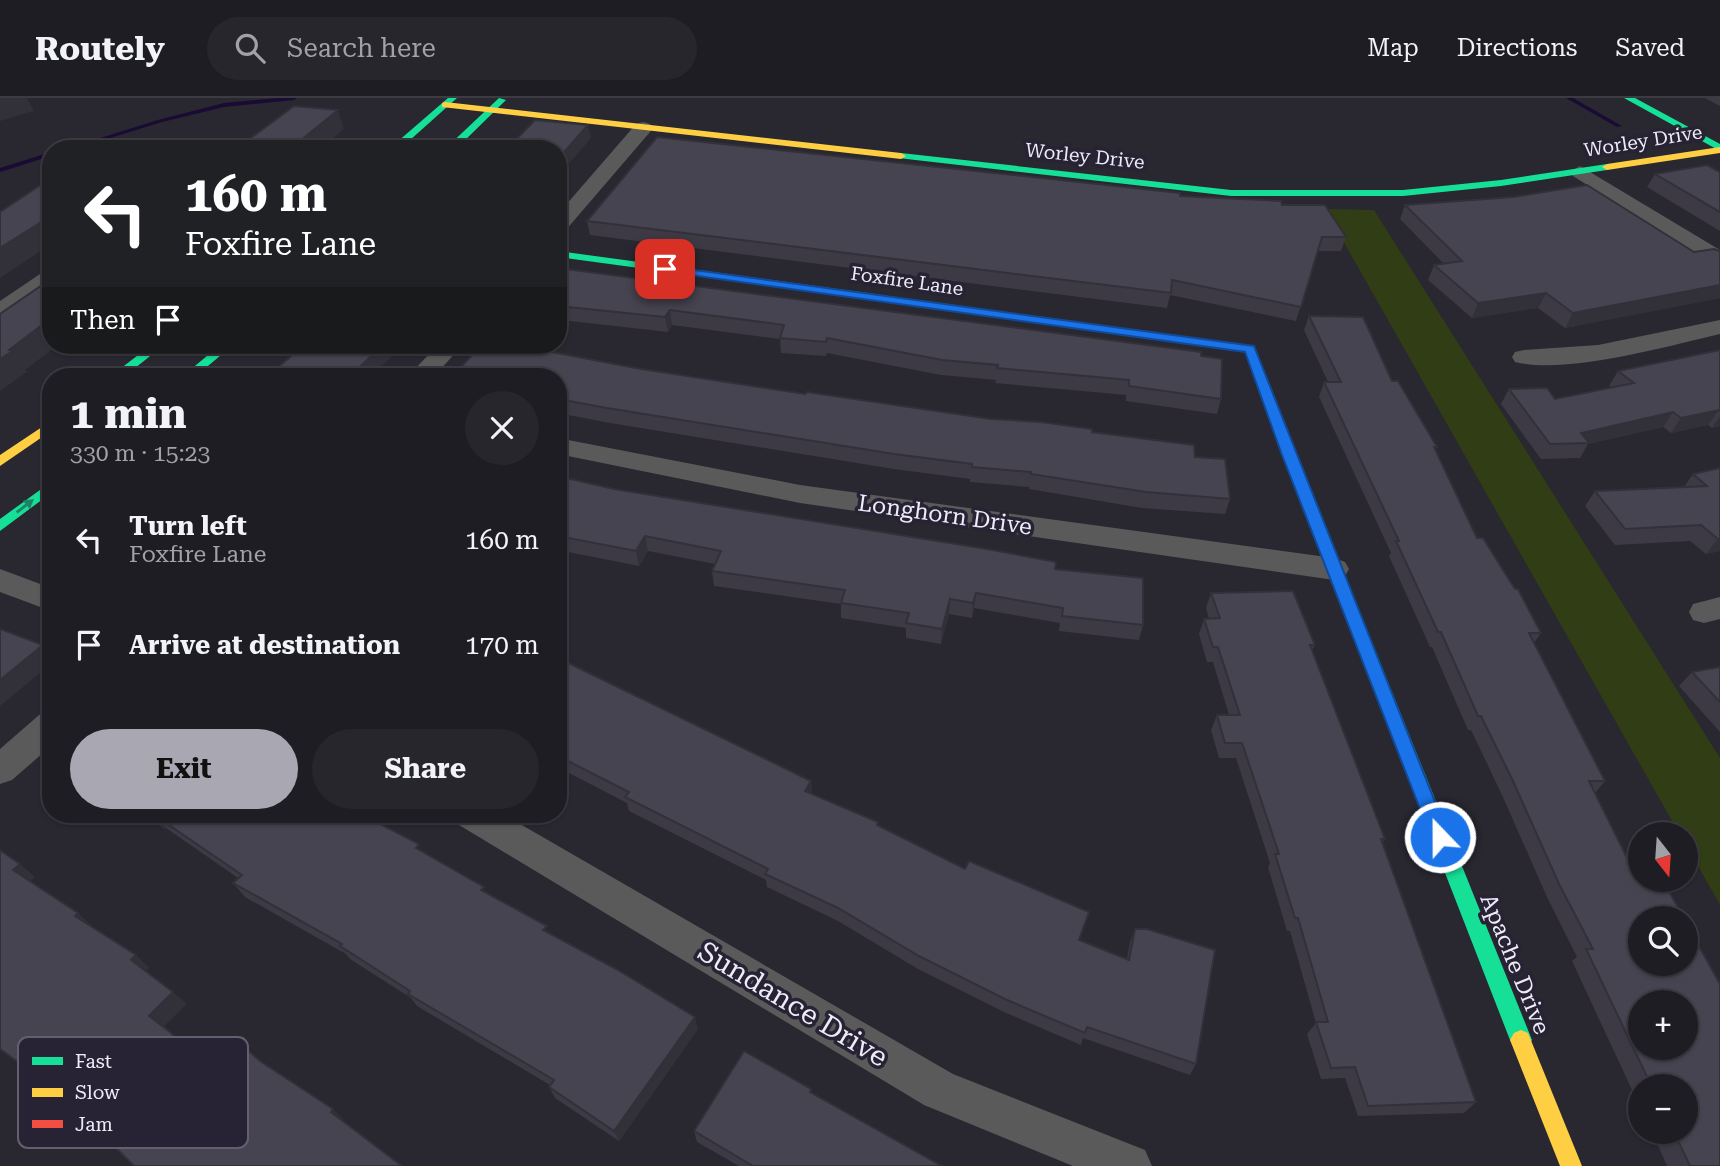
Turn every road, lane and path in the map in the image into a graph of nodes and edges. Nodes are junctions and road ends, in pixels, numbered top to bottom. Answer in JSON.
{"nodes":[{"id":1,"x":505,"y":98,"type":"edge"},
{"id":2,"x":1628,"y":98,"type":"edge"},
{"id":3,"x":449,"y":102,"type":"edge"},
{"id":4,"x":491,"y":111,"type":"junction"},
{"id":5,"x":643,"y":128,"type":"junction"},
{"id":6,"x":405,"y":140,"type":"edge"},
{"id":7,"x":460,"y":140,"type":"edge"},
{"id":8,"x":1720,"y":149,"type":"edge"},
{"id":9,"x":1580,"y":172,"type":"junction"},
{"id":10,"x":567,"y":217,"type":"edge"},
{"id":11,"x":567,"y":255,"type":"edge"},
{"id":12,"x":1720,"y":259,"type":"edge"},
{"id":13,"x":42,"y":282,"type":"edge"},
{"id":14,"x":0,"y":312,"type":"edge"},
{"id":15,"x":1720,"y":327,"type":"edge"},
{"id":16,"x":1250,"y":349,"type":"joint"},
{"id":17,"x":146,"y":354,"type":"edge"},
{"id":18,"x":216,"y":354,"type":"edge"},
{"id":19,"x":442,"y":354,"type":"edge"},
{"id":20,"x":1524,"y":357,"type":"dead end"},
{"id":21,"x":128,"y":368,"type":"edge"},
{"id":22,"x":199,"y":368,"type":"edge"},
{"id":23,"x":428,"y":368,"type":"edge"},
{"id":24,"x":42,"y":432,"type":"edge"},
{"id":25,"x":567,"y":448,"type":"edge"},
{"id":26,"x":0,"y":462,"type":"edge"},
{"id":27,"x":42,"y":493,"type":"edge"},
{"id":28,"x":0,"y":526,"type":"edge"},
{"id":29,"x":1334,"y":569,"type":"junction"},
{"id":30,"x":0,"y":580,"type":"edge"},
{"id":31,"x":42,"y":596,"type":"edge"},
{"id":32,"x":42,"y":733,"type":"edge"},
{"id":33,"x":0,"y":770,"type":"edge"},
{"id":34,"x":487,"y":823,"type":"edge"},
{"id":35,"x":1129,"y":1166,"type":"edge"},
{"id":36,"x":1571,"y":1166,"type":"edge"}],
"edges":[{"from":1,"to":4,"type":"street"},
{"from":2,"to":8,"type":"street"},
{"from":3,"to":4,"type":"street","name":"Worley Drive"},
{"from":3,"to":6,"type":"street"},
{"from":4,"to":5,"type":"street","name":"Worley Drive"},
{"from":4,"to":7,"type":"street"},
{"from":5,"to":9,"type":"street","name":"Worley Drive"},
{"from":5,"to":10,"type":"street"},
{"from":8,"to":9,"type":"street","name":"Worley Drive"},
{"from":9,"to":12,"type":"street"},
{"from":11,"to":16,"type":"street","name":"Foxfire Lane"},
{"from":13,"to":14,"type":"street"},
{"from":15,"to":20,"type":"street"},
{"from":16,"to":29,"type":"street","name":"Apache Drive"},
{"from":17,"to":21,"type":"street"},
{"from":18,"to":22,"type":"street"},
{"from":19,"to":23,"type":"street"},
{"from":24,"to":26,"type":"street"},
{"from":25,"to":29,"type":"street","name":"Longhorn Drive"},
{"from":28,"to":27,"type":"street","one_way":true},
{"from":29,"to":36,"type":"street","name":"Apache Drive"},
{"from":30,"to":31,"type":"street"},
{"from":32,"to":33,"type":"street"},
{"from":34,"to":35,"type":"street","name":"Sundance Drive"}]}
